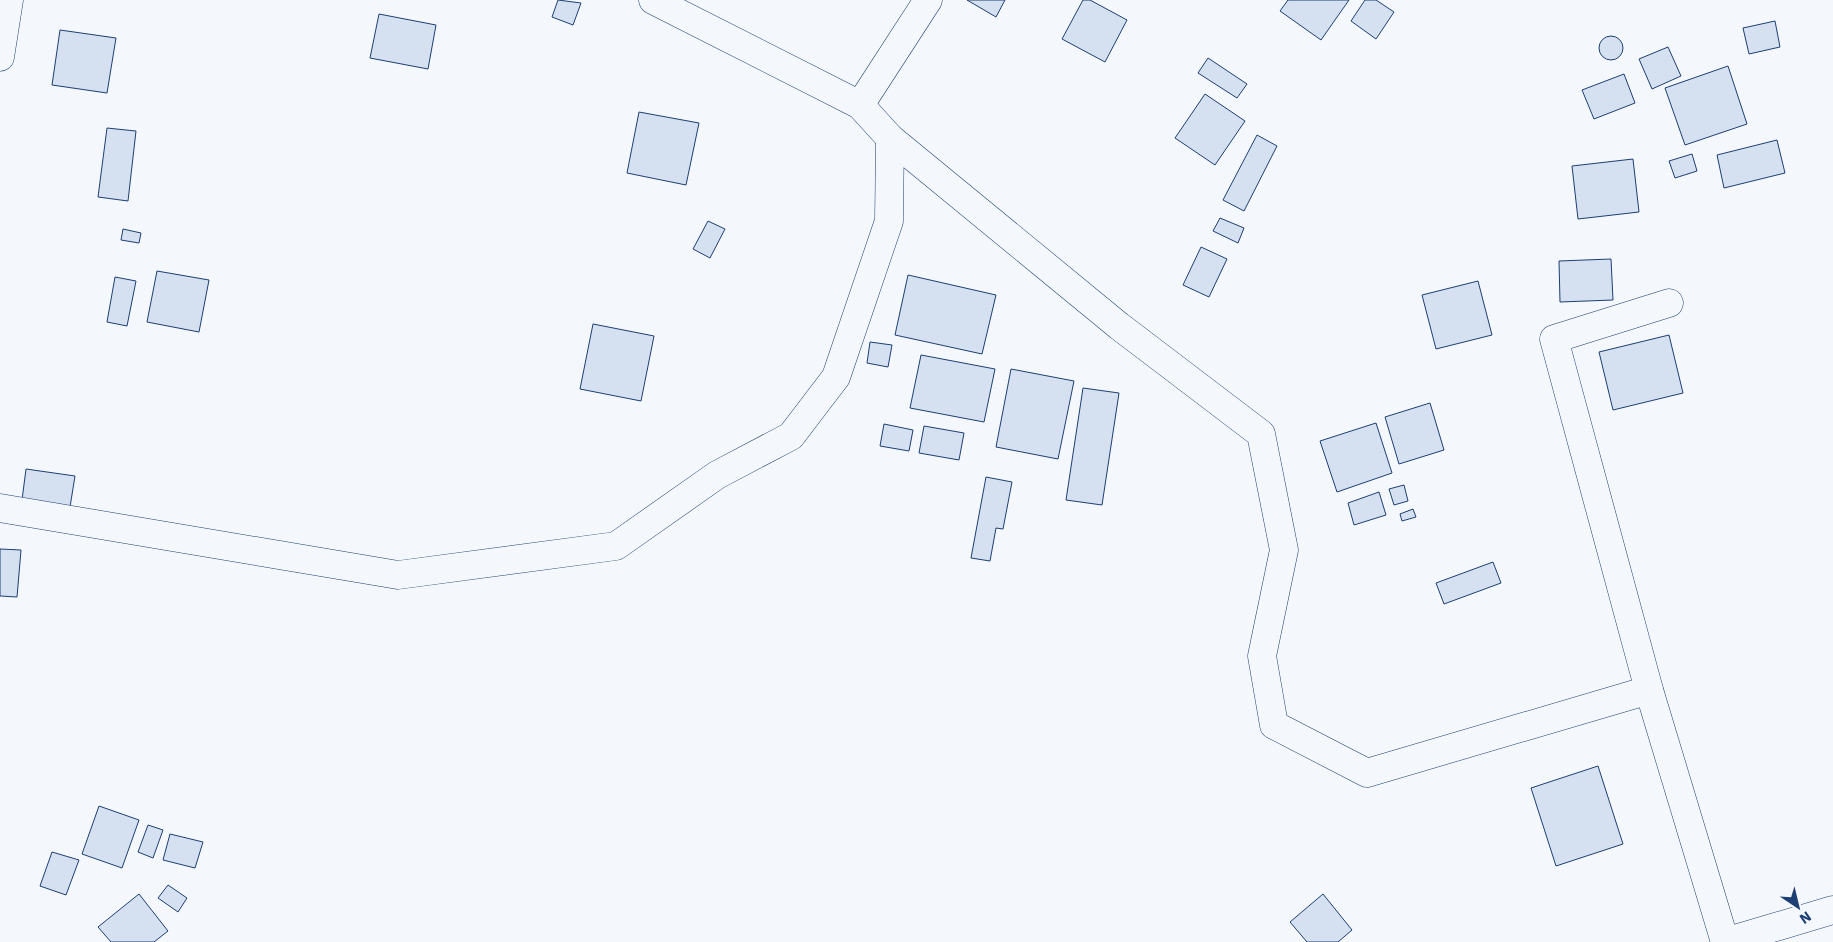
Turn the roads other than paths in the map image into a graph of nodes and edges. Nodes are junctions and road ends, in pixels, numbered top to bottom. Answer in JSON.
{"nodes":[{"id":1,"x":9,"y":0,"type":"edge"},
{"id":2,"x":928,"y":0,"type":"edge"},
{"id":3,"x":650,"y":1,"type":"edge"},
{"id":4,"x":0,"y":57,"type":"edge"},
{"id":5,"x":860,"y":105,"type":"junction"},
{"id":6,"x":890,"y":138,"type":"junction"},
{"id":7,"x":1669,"y":303,"type":"dead end"},
{"id":8,"x":0,"y":508,"type":"edge"},
{"id":9,"x":1650,"y":690,"type":"junction"},
{"id":10,"x":1833,"y":910,"type":"edge"},
{"id":11,"x":1725,"y":942,"type":"edge"}],
"edges":[{"from":1,"to":4,"type":"street"},
{"from":2,"to":5,"type":"street"},
{"from":3,"to":5,"type":"street"},
{"from":5,"to":6,"type":"street"},
{"from":6,"to":8,"type":"street"},
{"from":6,"to":9,"type":"street"},
{"from":7,"to":9,"type":"street"},
{"from":9,"to":11,"type":"street"},
{"from":10,"to":11,"type":"street"}]}
